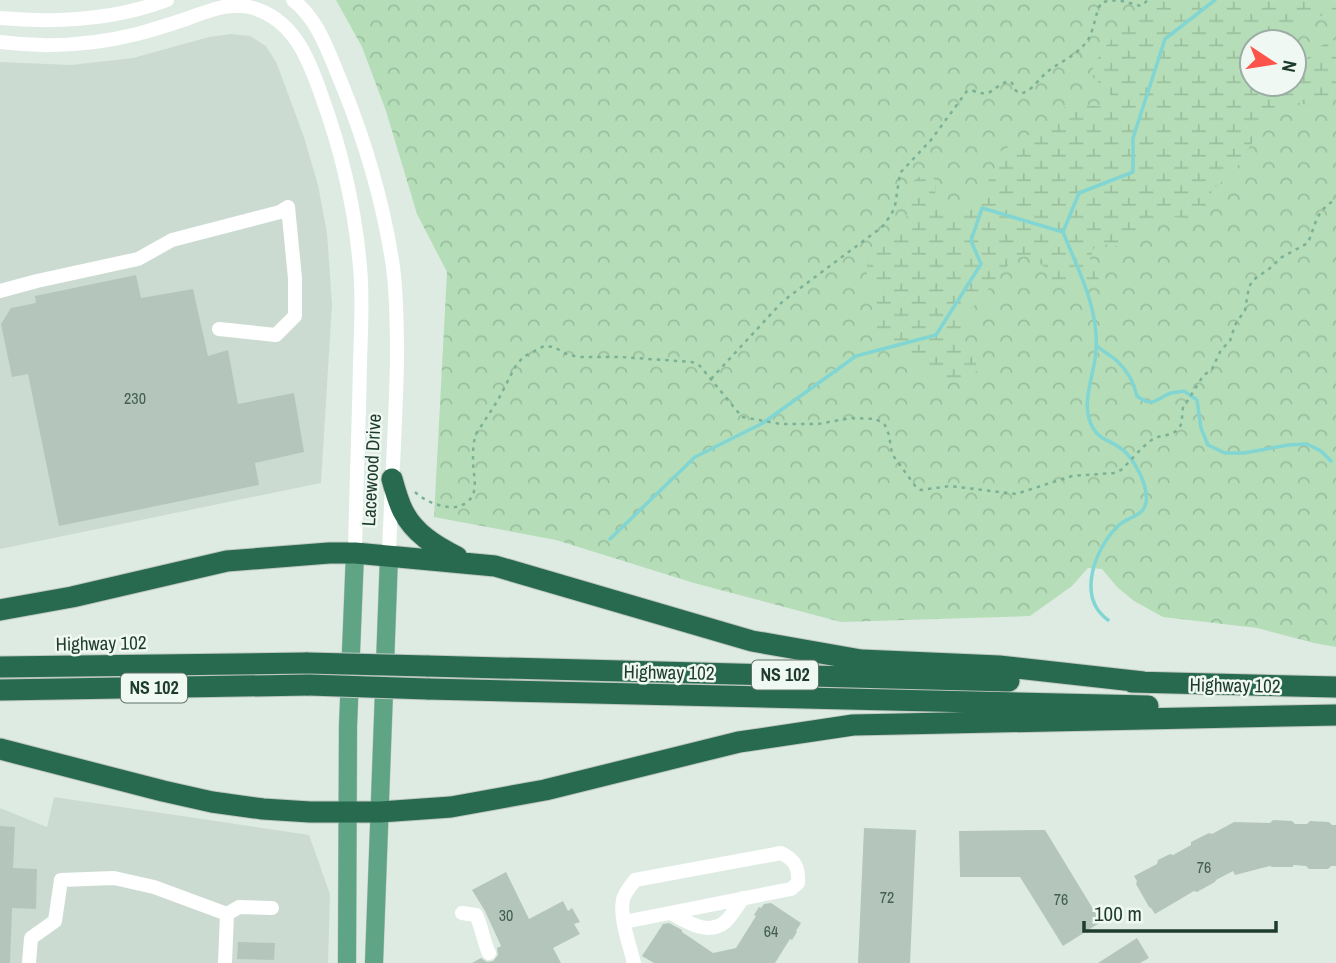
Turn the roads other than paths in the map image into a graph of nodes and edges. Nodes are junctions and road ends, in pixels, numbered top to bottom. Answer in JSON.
{"nodes":[{"id":1,"x":293,"y":0,"type":"edge"},
{"id":2,"x":162,"y":2,"type":"edge"},
{"id":3,"x":0,"y":18,"type":"edge"},
{"id":4,"x":162,"y":27,"type":"junction"},
{"id":5,"x":0,"y":42,"type":"edge"},
{"id":6,"x":0,"y":291,"type":"edge"},
{"id":7,"x":219,"y":329,"type":"dead end"},
{"id":8,"x":392,"y":479,"type":"junction"},
{"id":9,"x":355,"y":553,"type":"junction"},
{"id":10,"x":388,"y":556,"type":"junction"},
{"id":11,"x":468,"y":562,"type":"junction"},
{"id":12,"x":0,"y":610,"type":"edge"},
{"id":13,"x":0,"y":667,"type":"edge"},
{"id":14,"x":1143,"y":682,"type":"junction"},
{"id":15,"x":1336,"y":687,"type":"edge"},
{"id":16,"x":0,"y":691,"type":"edge"},
{"id":17,"x":1336,"y":713,"type":"edge"},
{"id":18,"x":0,"y":748,"type":"edge"},
{"id":19,"x":380,"y":812,"type":"junction"},
{"id":20,"x":348,"y":813,"type":"junction"},
{"id":21,"x":743,"y":898,"type":"junction"},
{"id":22,"x":272,"y":908,"type":"dead end"},
{"id":23,"x":462,"y":913,"type":"dead end"},
{"id":24,"x":671,"y":913,"type":"junction"},
{"id":25,"x":228,"y":914,"type":"junction"},
{"id":26,"x":624,"y":922,"type":"junction"},
{"id":27,"x":489,"y":953,"type":"dead end"},
{"id":28,"x":29,"y":963,"type":"edge"},
{"id":29,"x":225,"y":963,"type":"edge"},
{"id":30,"x":347,"y":963,"type":"edge"},
{"id":31,"x":374,"y":963,"type":"edge"},
{"id":32,"x":634,"y":963,"type":"edge"}],
"edges":[{"from":1,"to":8,"type":"street","name":"Lacewood Drive"},
{"from":2,"to":3,"type":"street"},
{"from":2,"to":4,"type":"street"},
{"from":4,"to":5,"type":"street"},
{"from":4,"to":9,"type":"street","name":"Lacewood Drive"},
{"from":6,"to":7,"type":"street"},
{"from":8,"to":10,"type":"street","name":"Lacewood Drive"},
{"from":8,"to":11,"type":"highway"},
{"from":9,"to":10,"type":"highway"},
{"from":9,"to":12,"type":"highway"},
{"from":9,"to":20,"type":"main road","name":"Lacewood Drive"},
{"from":10,"to":11,"type":"highway"},
{"from":10,"to":19,"type":"main road","name":"Lacewood Drive"},
{"from":11,"to":14,"type":"highway"},
{"from":13,"to":14,"type":"highway","name":"Highway 102","number":"NS 102","bridge":true},
{"from":14,"to":15,"type":"highway","name":"Highway 102","number":"NS 102"},
{"from":16,"to":17,"type":"highway","name":"Highway 102","number":"NS 102","bridge":true},
{"from":17,"to":19,"type":"highway"},
{"from":18,"to":20,"type":"highway"},
{"from":19,"to":20,"type":"highway"},
{"from":19,"to":31,"type":"main road","name":"Lacewood Drive"},
{"from":20,"to":30,"type":"main road","name":"Lacewood Drive"},
{"from":21,"to":24,"type":"street"},
{"from":21,"to":24,"type":"street"},
{"from":21,"to":26,"type":"street"},
{"from":22,"to":25,"type":"street"},
{"from":23,"to":27,"type":"street"},
{"from":24,"to":26,"type":"street"},
{"from":25,"to":28,"type":"street"},
{"from":25,"to":29,"type":"street"},
{"from":26,"to":32,"type":"street"}]}
